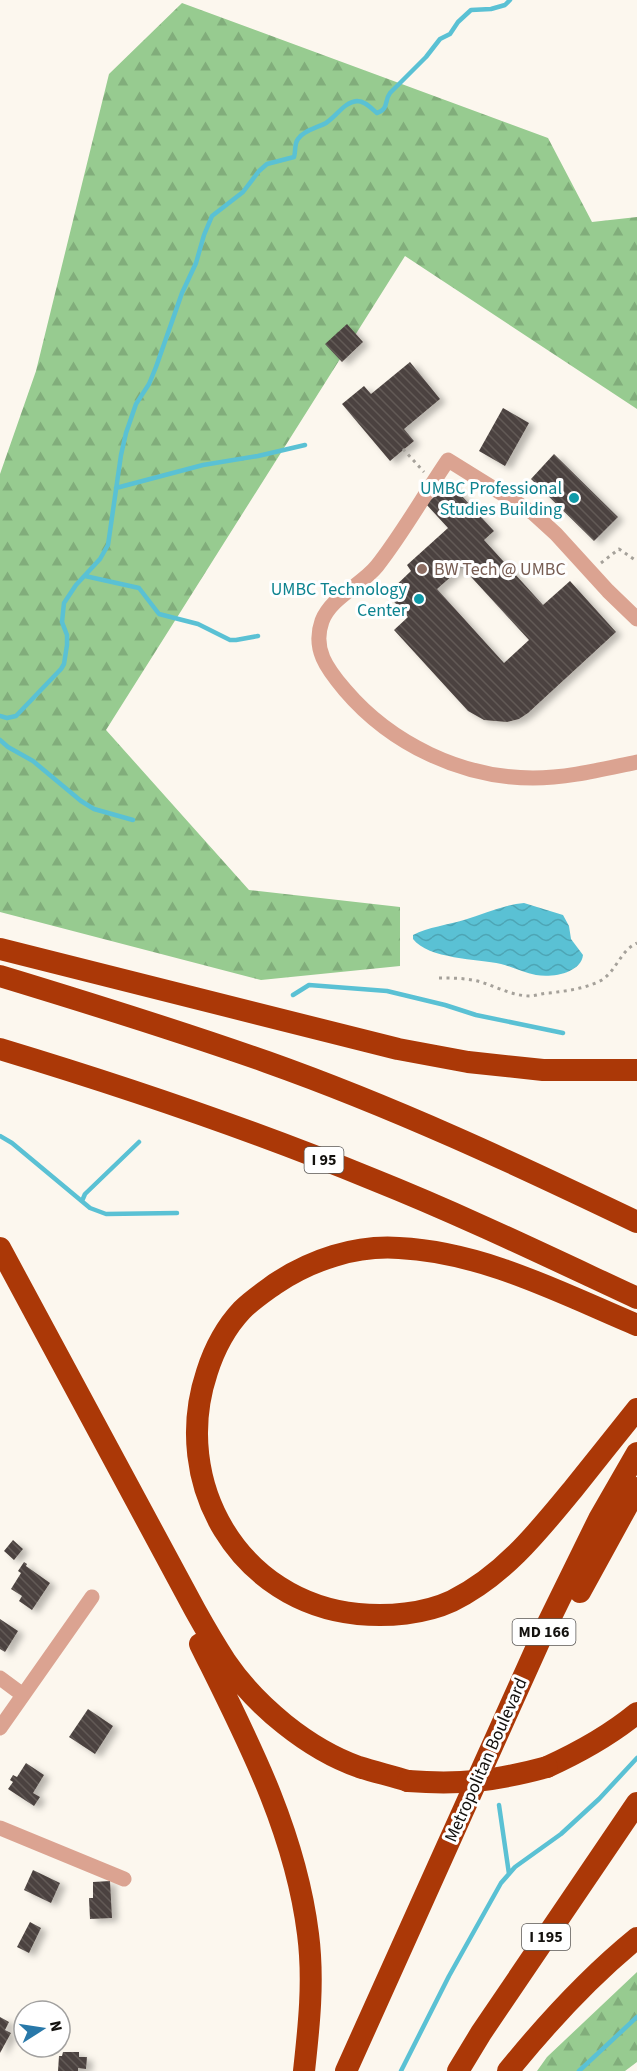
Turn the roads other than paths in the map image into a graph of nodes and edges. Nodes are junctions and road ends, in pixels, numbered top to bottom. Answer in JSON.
{"nodes":[{"id":1,"x":637,"y":619,"type":"edge"},
{"id":2,"x":637,"y":762,"type":"edge"},
{"id":3,"x":0,"y":949,"type":"edge"},
{"id":4,"x":0,"y":976,"type":"edge"},
{"id":5,"x":0,"y":1049,"type":"edge"},
{"id":6,"x":637,"y":1070,"type":"edge"},
{"id":7,"x":637,"y":1222,"type":"edge"},
{"id":8,"x":0,"y":1248,"type":"edge"},
{"id":9,"x":637,"y":1298,"type":"edge"},
{"id":10,"x":637,"y":1325,"type":"edge"},
{"id":11,"x":637,"y":1409,"type":"edge"},
{"id":12,"x":637,"y":1453,"type":"edge"},
{"id":13,"x":118,"y":1469,"type":"junction"},
{"id":14,"x":637,"y":1488,"type":"edge"},
{"id":15,"x":92,"y":1597,"type":"dead end"},
{"id":16,"x":0,"y":1678,"type":"edge"},
{"id":17,"x":22,"y":1695,"type":"junction"},
{"id":18,"x":637,"y":1713,"type":"edge"},
{"id":19,"x":0,"y":1728,"type":"edge"},
{"id":20,"x":637,"y":1803,"type":"edge"},
{"id":21,"x":461,"y":1815,"type":"junction"},
{"id":22,"x":0,"y":1828,"type":"edge"},
{"id":23,"x":124,"y":1879,"type":"dead end"},
{"id":24,"x":637,"y":1938,"type":"edge"},
{"id":25,"x":304,"y":2071,"type":"edge"},
{"id":26,"x":346,"y":2071,"type":"edge"},
{"id":27,"x":458,"y":2071,"type":"edge"},
{"id":28,"x":508,"y":2071,"type":"edge"}],
"edges":[{"from":1,"to":2,"type":"street"},
{"from":3,"to":6,"type":"highway"},
{"from":4,"to":7,"type":"highway"},
{"from":5,"to":9,"type":"highway","number":"I 95"},
{"from":8,"to":13,"type":"highway"},
{"from":10,"to":11,"type":"highway"},
{"from":12,"to":21,"type":"highway","name":"Metropolitan Boulevard","number":"MD 166"},
{"from":13,"to":18,"type":"highway","bridge":true},
{"from":13,"to":25,"type":"highway"},
{"from":14,"to":21,"type":"highway"},
{"from":15,"to":17,"type":"street"},
{"from":16,"to":17,"type":"street"},
{"from":17,"to":19,"type":"street"},
{"from":20,"to":27,"type":"highway","number":"I 195"},
{"from":21,"to":26,"type":"highway","name":"Metropolitan Boulevard"},
{"from":22,"to":23,"type":"street"},
{"from":24,"to":28,"type":"highway"}]}
